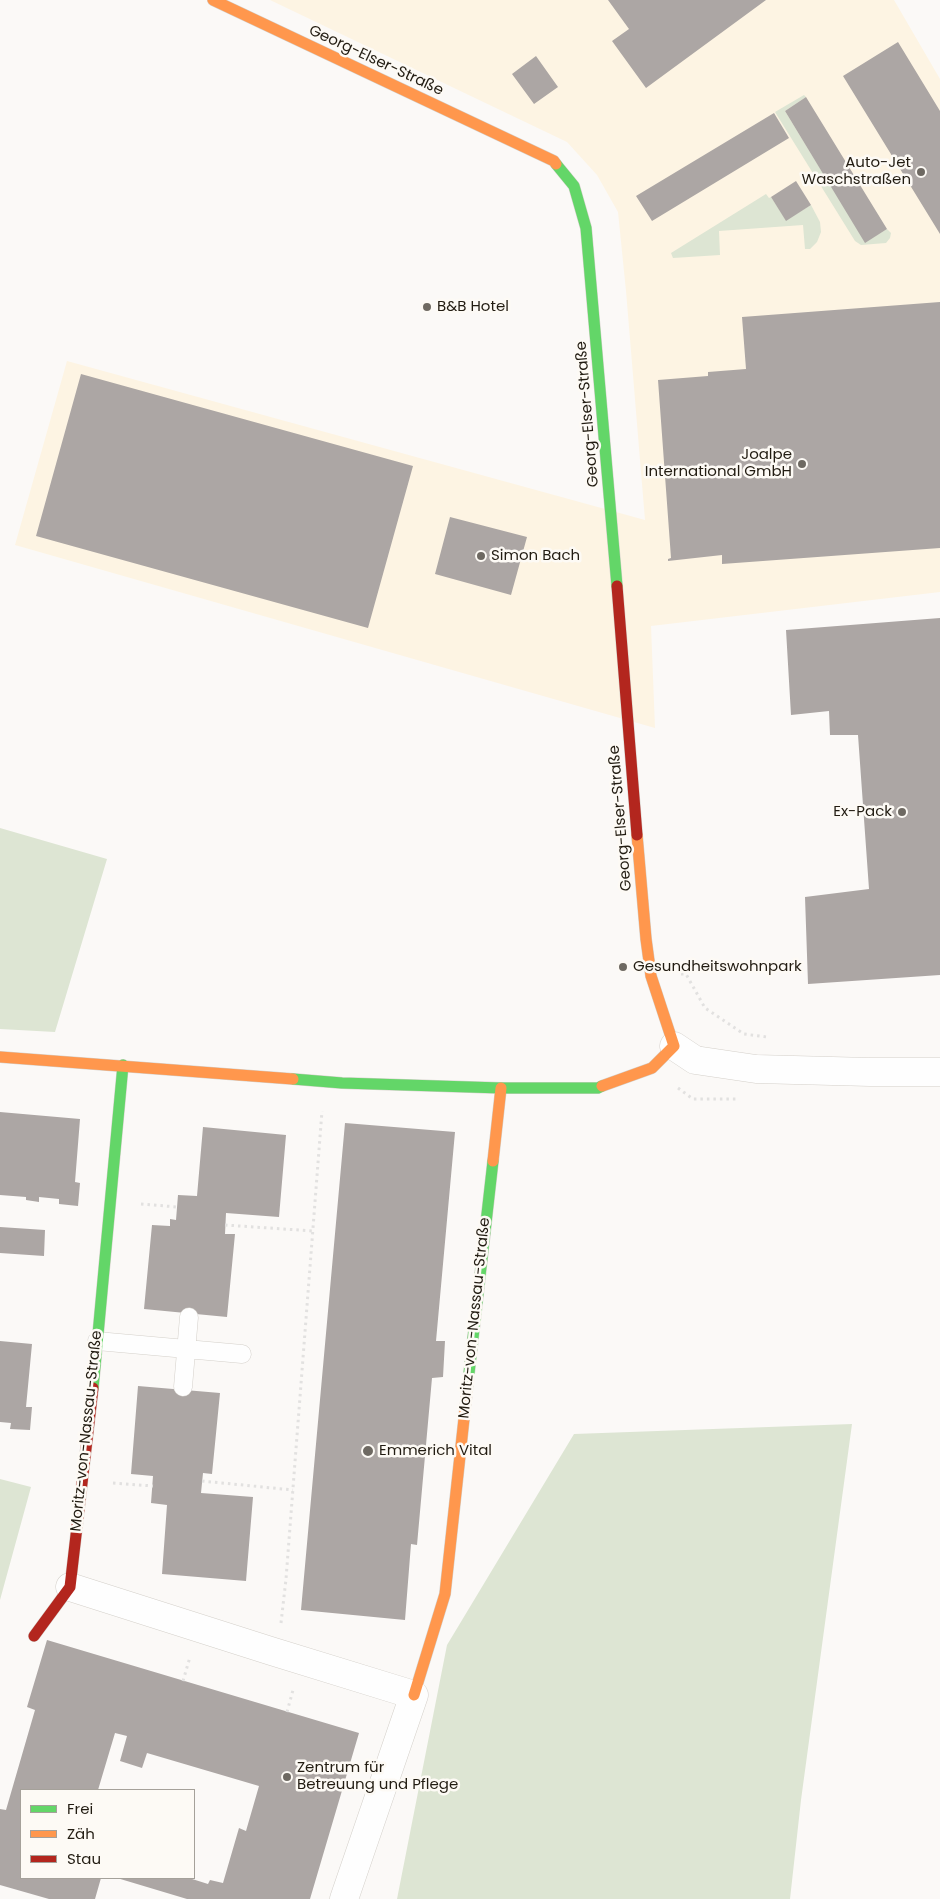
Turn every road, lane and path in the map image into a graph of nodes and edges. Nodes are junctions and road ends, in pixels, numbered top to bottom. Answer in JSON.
{"nodes":[{"id":1,"x":213,"y":0,"type":"edge"},
{"id":2,"x":674,"y":1046,"type":"junction"},
{"id":3,"x":0,"y":1057,"type":"edge"},
{"id":4,"x":123,"y":1065,"type":"junction"},
{"id":5,"x":940,"y":1072,"type":"edge"},
{"id":6,"x":325,"y":1082,"type":"junction"},
{"id":7,"x":501,"y":1088,"type":"junction"},
{"id":8,"x":110,"y":1201,"type":"junction"},
{"id":9,"x":177,"y":1207,"type":"dead end"},
{"id":10,"x":225,"y":1225,"type":"dead end"},
{"id":11,"x":313,"y":1232,"type":"junction"},
{"id":12,"x":189,"y":1317,"type":"dead end"},
{"id":13,"x":98,"y":1341,"type":"junction"},
{"id":14,"x":186,"y":1349,"type":"junction"},
{"id":15,"x":242,"y":1354,"type":"dead end"},
{"id":16,"x":183,"y":1387,"type":"dead end"},
{"id":17,"x":83,"y":1481,"type":"junction"},
{"id":18,"x":202,"y":1481,"type":"dead end"},
{"id":19,"x":153,"y":1486,"type":"dead end"},
{"id":20,"x":293,"y":1490,"type":"junction"},
{"id":21,"x":70,"y":1587,"type":"junction"},
{"id":22,"x":34,"y":1636,"type":"dead end"},
{"id":23,"x":277,"y":1653,"type":"junction"},
{"id":24,"x":414,"y":1695,"type":"junction"},
{"id":25,"x":344,"y":1899,"type":"edge"}],
"edges":[{"from":1,"to":2,"type":"street","name":"Georg-Elser-Straße"},
{"from":2,"to":5,"type":"street"},
{"from":2,"to":7,"type":"street"},
{"from":3,"to":4,"type":"street"},
{"from":4,"to":6,"type":"street"},
{"from":4,"to":8,"type":"street","name":"Moritz-von-Nassau-Straße"},
{"from":6,"to":7,"type":"street"},
{"from":6,"to":11,"type":"path"},
{"from":7,"to":24,"type":"street","name":"Moritz-von-Nassau-Straße"},
{"from":8,"to":9,"type":"path"},
{"from":8,"to":13,"type":"street","name":"Moritz-von-Nassau-Straße"},
{"from":10,"to":11,"type":"path"},
{"from":11,"to":20,"type":"path"},
{"from":12,"to":14,"type":"lane"},
{"from":13,"to":14,"type":"lane"},
{"from":13,"to":17,"type":"street","name":"Moritz-von-Nassau-Straße"},
{"from":14,"to":15,"type":"lane"},
{"from":14,"to":16,"type":"lane"},
{"from":17,"to":19,"type":"path"},
{"from":17,"to":21,"type":"street","name":"Moritz-von-Nassau-Straße"},
{"from":18,"to":20,"type":"path"},
{"from":20,"to":23,"type":"path"},
{"from":21,"to":22,"type":"street","name":"Moritz-von-Nassau-Straße"},
{"from":21,"to":23,"type":"street"},
{"from":23,"to":24,"type":"street"},
{"from":24,"to":25,"type":"street","name":"Moritz-von-Nassau-Straße"}]}
